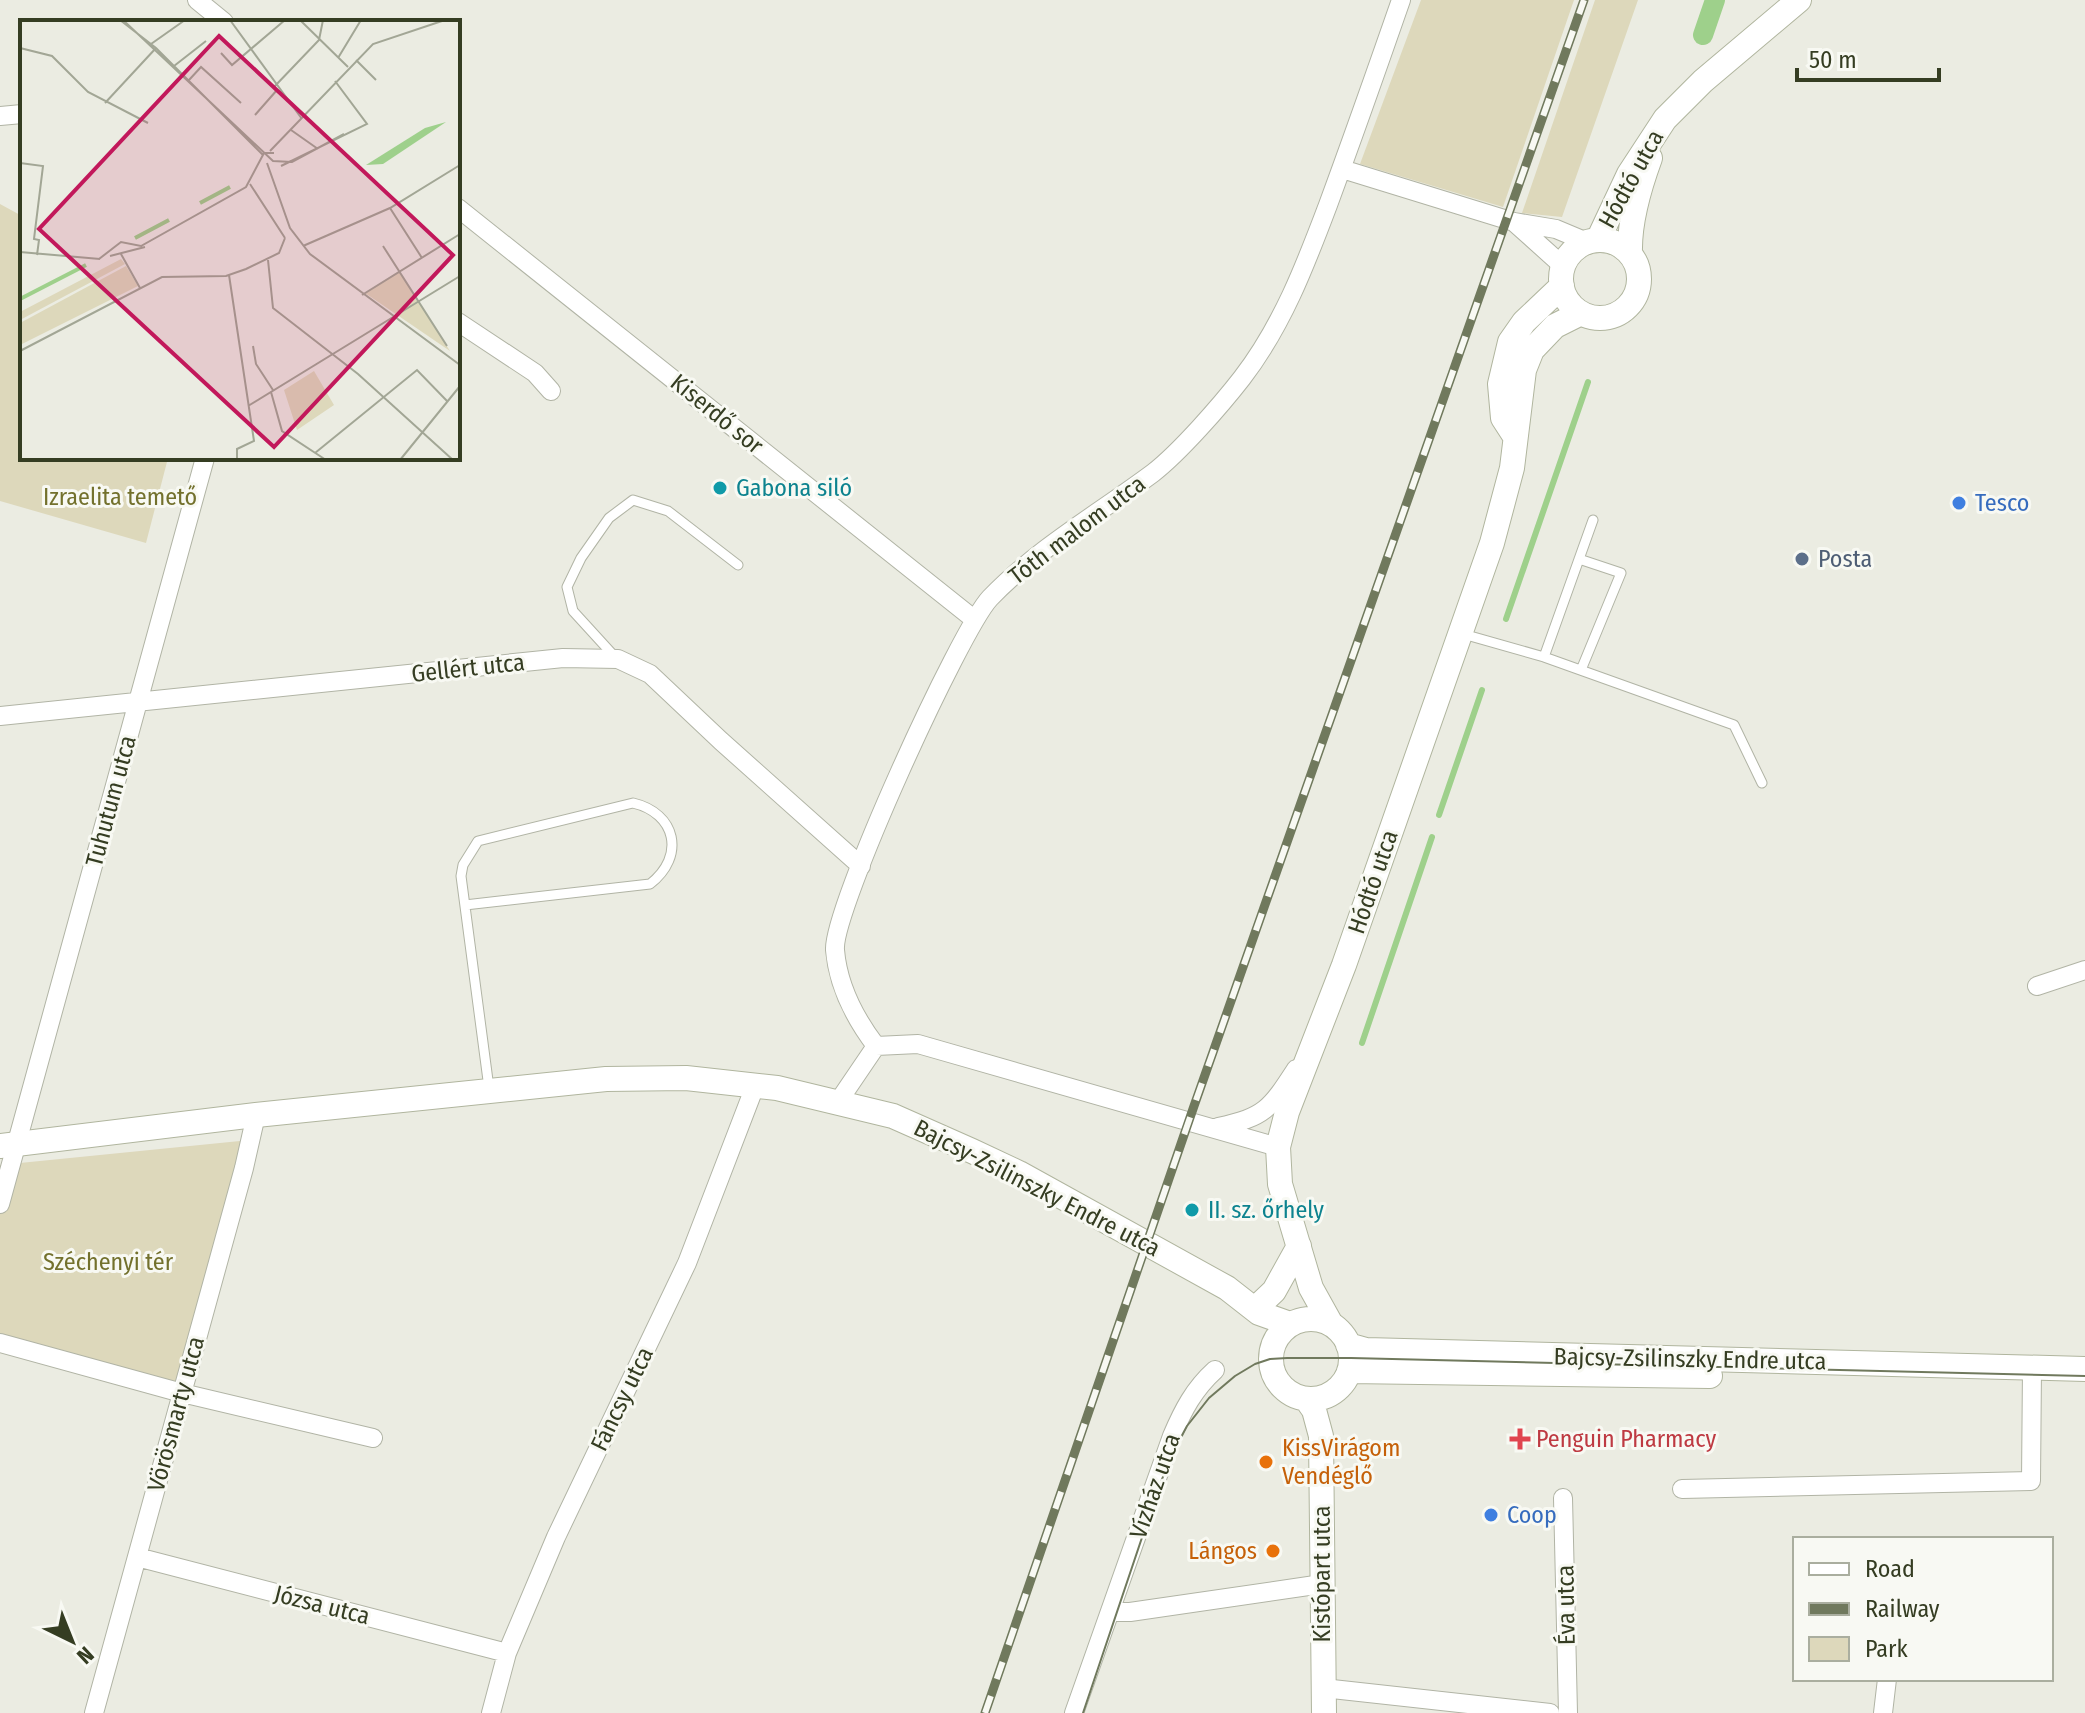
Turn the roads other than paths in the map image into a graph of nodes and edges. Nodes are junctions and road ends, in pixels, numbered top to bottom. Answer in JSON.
{"nodes":[{"id":1,"x":197,"y":0,"type":"edge"},
{"id":2,"x":1401,"y":0,"type":"edge"},
{"id":3,"x":1799,"y":0,"type":"edge"},
{"id":4,"x":222,"y":20,"type":"edge"},
{"id":5,"x":20,"y":114,"type":"edge"},
{"id":6,"x":0,"y":116,"type":"edge"},
{"id":7,"x":1665,"y":119,"type":"junction"},
{"id":8,"x":1342,"y":169,"type":"junction"},
{"id":9,"x":460,"y":210,"type":"edge"},
{"id":10,"x":1514,"y":222,"type":"junction"},
{"id":11,"x":1592,"y":241,"type":"junction"},
{"id":12,"x":1630,"y":253,"type":"junction"},
{"id":13,"x":1562,"y":276,"type":"junction"},
{"id":14,"x":1581,"y":313,"type":"junction"},
{"id":15,"x":460,"y":323,"type":"edge"},
{"id":16,"x":551,"y":391,"type":"dead end"},
{"id":17,"x":1515,"y":437,"type":"junction"},
{"id":18,"x":204,"y":460,"type":"edge"},
{"id":19,"x":1593,"y":520,"type":"dead end"},
{"id":20,"x":1579,"y":559,"type":"junction"},
{"id":21,"x":738,"y":565,"type":"dead end"},
{"id":22,"x":975,"y":620,"type":"junction"},
{"id":23,"x":1460,"y":633,"type":"junction"},
{"id":24,"x":1544,"y":657,"type":"junction"},
{"id":25,"x":618,"y":659,"type":"junction"},
{"id":26,"x":1581,"y":670,"type":"junction"},
{"id":27,"x":138,"y":704,"type":"junction"},
{"id":28,"x":0,"y":716,"type":"edge"},
{"id":29,"x":1762,"y":783,"type":"dead end"},
{"id":30,"x":861,"y":866,"type":"junction"},
{"id":31,"x":465,"y":905,"type":"junction"},
{"id":32,"x":2085,"y":970,"type":"edge"},
{"id":33,"x":2037,"y":986,"type":"dead end"},
{"id":34,"x":1315,"y":1040,"type":"junction"},
{"id":35,"x":876,"y":1046,"type":"junction"},
{"id":36,"x":755,"y":1086,"type":"junction"},
{"id":37,"x":490,"y":1091,"type":"junction"},
{"id":38,"x":838,"y":1102,"type":"junction"},
{"id":39,"x":256,"y":1115,"type":"junction"},
{"id":40,"x":1214,"y":1127,"type":"junction"},
{"id":41,"x":9,"y":1145,"type":"edge"},
{"id":42,"x":1278,"y":1147,"type":"junction"},
{"id":43,"x":0,"y":1204,"type":"edge"},
{"id":44,"x":1299,"y":1246,"type":"junction"},
{"id":45,"x":1257,"y":1311,"type":"junction"},
{"id":46,"x":1290,"y":1324,"type":"junction"},
{"id":47,"x":1331,"y":1324,"type":"junction"},
{"id":48,"x":0,"y":1343,"type":"edge"},
{"id":49,"x":1273,"y":1345,"type":"junction"},
{"id":50,"x":1348,"y":1345,"type":"junction"},
{"id":51,"x":2085,"y":1369,"type":"edge"},
{"id":52,"x":1215,"y":1370,"type":"dead end"},
{"id":53,"x":1349,"y":1371,"type":"junction"},
{"id":54,"x":2032,"y":1374,"type":"junction"},
{"id":55,"x":2085,"y":1382,"type":"edge"},
{"id":56,"x":1334,"y":1391,"type":"junction"},
{"id":57,"x":182,"y":1393,"type":"junction"},
{"id":58,"x":1307,"y":1400,"type":"junction"},
{"id":59,"x":1321,"y":1436,"type":"junction"},
{"id":60,"x":373,"y":1438,"type":"dead end"},
{"id":61,"x":1682,"y":1489,"type":"dead end"},
{"id":62,"x":1563,"y":1498,"type":"dead end"},
{"id":63,"x":137,"y":1557,"type":"junction"},
{"id":64,"x":1322,"y":1584,"type":"junction"},
{"id":65,"x":1111,"y":1612,"type":"junction"},
{"id":66,"x":507,"y":1653,"type":"junction"},
{"id":67,"x":1887,"y":1681,"type":"edge"},
{"id":68,"x":1323,"y":1688,"type":"junction"},
{"id":69,"x":94,"y":1713,"type":"edge"},
{"id":70,"x":491,"y":1713,"type":"edge"},
{"id":71,"x":1074,"y":1713,"type":"edge"},
{"id":72,"x":1324,"y":1713,"type":"edge"},
{"id":73,"x":1550,"y":1713,"type":"edge"},
{"id":74,"x":1568,"y":1713,"type":"edge"},
{"id":75,"x":1883,"y":1713,"type":"edge"}],
"edges":[{"from":1,"to":4,"type":"street"},
{"from":2,"to":8,"type":"street","name":"Tóth malom utca"},
{"from":3,"to":7,"type":"street","name":"Hódtó utca"},
{"from":5,"to":6,"type":"street"},
{"from":7,"to":11,"type":"street","name":"Hódtó utca"},
{"from":7,"to":12,"type":"street","name":"Hódtó utca"},
{"from":8,"to":10,"type":"street"},
{"from":8,"to":22,"type":"street","name":"Tóth malom utca"},
{"from":9,"to":22,"type":"street","name":"Kiserdő sor"},
{"from":10,"to":11,"type":"street"},
{"from":10,"to":13,"type":"street"},
{"from":11,"to":12,"type":"street"},
{"from":11,"to":13,"type":"street"},
{"from":12,"to":14,"type":"street"},
{"from":13,"to":14,"type":"street"},
{"from":13,"to":17,"type":"street","name":"Hódtó utca"},
{"from":14,"to":17,"type":"street","name":"Hódtó utca"},
{"from":15,"to":16,"type":"street"},
{"from":17,"to":23,"type":"street","name":"Hódtó utca"},
{"from":18,"to":27,"type":"street","name":"Tuhutum utca"},
{"from":19,"to":20,"type":"lane"},
{"from":20,"to":24,"type":"lane"},
{"from":20,"to":26,"type":"lane"},
{"from":21,"to":25,"type":"lane"},
{"from":22,"to":30,"type":"street","name":"Tóth malom utca"},
{"from":23,"to":24,"type":"lane"},
{"from":23,"to":34,"type":"street","name":"Hódtó utca"},
{"from":24,"to":26,"type":"lane"},
{"from":25,"to":27,"type":"street","name":"Gellért utca"},
{"from":25,"to":30,"type":"street","name":"Gellért utca"},
{"from":26,"to":29,"type":"lane"},
{"from":27,"to":28,"type":"street","name":"Gellért utca"},
{"from":27,"to":41,"type":"street","name":"Tuhutum utca"},
{"from":30,"to":35,"type":"street","name":"Tóth malom utca"},
{"from":31,"to":31,"type":"lane"},
{"from":31,"to":37,"type":"lane"},
{"from":32,"to":33,"type":"street"},
{"from":34,"to":40,"type":"street"},
{"from":34,"to":42,"type":"street","name":"Hódtó utca"},
{"from":35,"to":38,"type":"street"},
{"from":35,"to":40,"type":"street"},
{"from":36,"to":37,"type":"street"},
{"from":36,"to":38,"type":"street","name":"Bajcsy-Zsilinszky Endre utca"},
{"from":36,"to":66,"type":"street","name":"Fáncsy utca"},
{"from":37,"to":39,"type":"street"},
{"from":38,"to":45,"type":"street","name":"Bajcsy-Zsilinszky Endre utca"},
{"from":39,"to":41,"type":"street"},
{"from":39,"to":57,"type":"street","name":"Vörösmarty utca"},
{"from":40,"to":42,"type":"street"},
{"from":41,"to":43,"type":"street","name":"Tuhutum utca"},
{"from":42,"to":44,"type":"street","name":"Hódtó utca"},
{"from":44,"to":45,"type":"street"},
{"from":44,"to":47,"type":"street","name":"Hódtó utca"},
{"from":45,"to":46,"type":"street","name":"Bajcsy-Zsilinszky Endre utca"},
{"from":45,"to":49,"type":"street"},
{"from":46,"to":47,"type":"street"},
{"from":46,"to":49,"type":"street"},
{"from":47,"to":50,"type":"street"},
{"from":48,"to":57,"type":"street"},
{"from":49,"to":58,"type":"street"},
{"from":50,"to":53,"type":"street"},
{"from":50,"to":54,"type":"street","name":"Bajcsy-Zsilinszky Endre utca"},
{"from":51,"to":54,"type":"street","name":"Bajcsy-Zsilinszky Endre utca"},
{"from":52,"to":65,"type":"street","name":"Vízház utca"},
{"from":53,"to":54,"type":"street","name":"Bajcsy-Zsilinszky Endre utca"},
{"from":53,"to":56,"type":"street"},
{"from":54,"to":55,"type":"street","name":"Bajcsy-Zsilinszky Endre utca"},
{"from":54,"to":61,"type":"street"},
{"from":56,"to":58,"type":"street"},
{"from":56,"to":59,"type":"street","name":"Kistópart utca"},
{"from":57,"to":60,"type":"street"},
{"from":57,"to":63,"type":"street","name":"Vörösmarty utca"},
{"from":58,"to":59,"type":"street","name":"Kistópart utca"},
{"from":59,"to":64,"type":"street","name":"Kistópart utca"},
{"from":62,"to":74,"type":"street","name":"Éva utca"},
{"from":63,"to":66,"type":"street","name":"Józsa utca"},
{"from":63,"to":69,"type":"street","name":"Vörösmarty utca"},
{"from":64,"to":65,"type":"street"},
{"from":64,"to":68,"type":"street","name":"Kistópart utca"},
{"from":65,"to":71,"type":"street","name":"Vízház utca"},
{"from":66,"to":70,"type":"street","name":"Fáncsy utca"},
{"from":67,"to":75,"type":"street"},
{"from":68,"to":72,"type":"street","name":"Kistópart utca"},
{"from":68,"to":73,"type":"street"}]}
